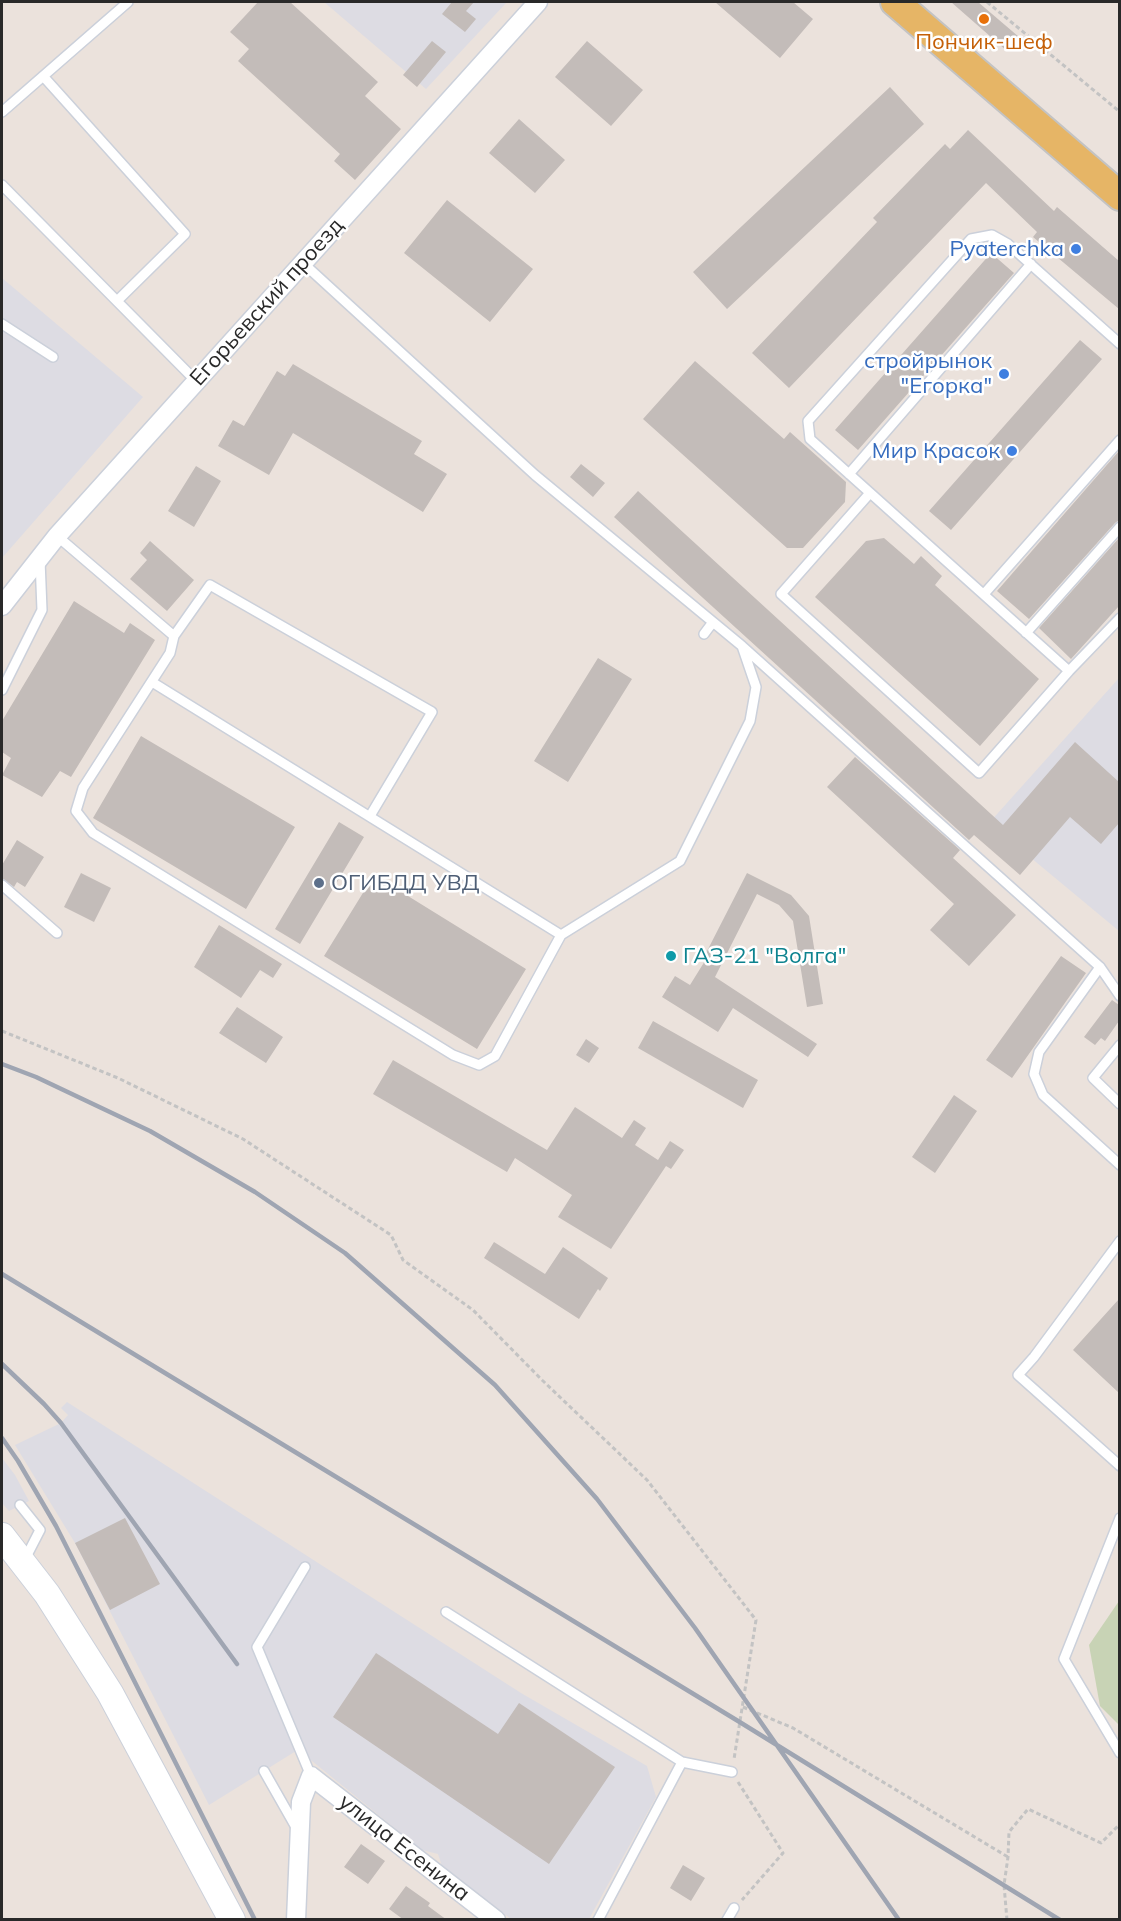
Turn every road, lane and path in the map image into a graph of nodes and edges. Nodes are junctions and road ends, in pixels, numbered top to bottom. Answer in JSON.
{"nodes":[{"id":1,"x":128,"y":2,"type":"edge"},
{"id":2,"x":538,"y":2,"type":"edge"},
{"id":3,"x":895,"y":2,"type":"edge"},
{"id":4,"x":987,"y":2,"type":"edge"},
{"id":5,"x":43,"y":76,"type":"junction"},
{"id":6,"x":2,"y":112,"type":"edge"},
{"id":7,"x":1119,"y":112,"type":"edge"},
{"id":8,"x":2,"y":185,"type":"edge"},
{"id":9,"x":1119,"y":196,"type":"edge"},
{"id":10,"x":303,"y":263,"type":"junction"},
{"id":11,"x":1031,"y":264,"type":"junction"},
{"id":12,"x":117,"y":301,"type":"junction"},
{"id":13,"x":2,"y":324,"type":"edge"},
{"id":14,"x":1119,"y":344,"type":"edge"},
{"id":15,"x":53,"y":357,"type":"dead end"},
{"id":16,"x":195,"y":380,"type":"junction"},
{"id":17,"x":1119,"y":440,"type":"edge"},
{"id":18,"x":849,"y":474,"type":"junction"},
{"id":19,"x":870,"y":492,"type":"junction"},
{"id":20,"x":1119,"y":527,"type":"edge"},
{"id":21,"x":57,"y":536,"type":"junction"},
{"id":22,"x":40,"y":558,"type":"junction"},
{"id":23,"x":984,"y":594,"type":"junction"},
{"id":24,"x":2,"y":606,"type":"edge"},
{"id":25,"x":1119,"y":618,"type":"edge"},
{"id":26,"x":713,"y":622,"type":"junction"},
{"id":27,"x":1026,"y":633,"type":"junction"},
{"id":28,"x":704,"y":634,"type":"dead end"},
{"id":29,"x":174,"y":636,"type":"junction"},
{"id":30,"x":742,"y":646,"type":"junction"},
{"id":31,"x":1070,"y":672,"type":"junction"},
{"id":32,"x":152,"y":682,"type":"junction"},
{"id":33,"x":2,"y":690,"type":"edge"},
{"id":34,"x":370,"y":816,"type":"junction"},
{"id":35,"x":2,"y":885,"type":"edge"},
{"id":36,"x":57,"y":933,"type":"dead end"},
{"id":37,"x":561,"y":935,"type":"junction"},
{"id":38,"x":1100,"y":967,"type":"junction"},
{"id":39,"x":1119,"y":996,"type":"edge"},
{"id":40,"x":2,"y":1031,"type":"edge"},
{"id":41,"x":1119,"y":1045,"type":"edge"},
{"id":42,"x":1119,"y":1104,"type":"edge"},
{"id":43,"x":1119,"y":1165,"type":"edge"},
{"id":44,"x":1119,"y":1241,"type":"edge"},
{"id":45,"x":1119,"y":1466,"type":"edge"},
{"id":46,"x":20,"y":1505,"type":"dead end"},
{"id":47,"x":1119,"y":1518,"type":"edge"},
{"id":48,"x":2,"y":1536,"type":"edge"},
{"id":49,"x":23,"y":1563,"type":"junction"},
{"id":50,"x":304,"y":1567,"type":"dead end"},
{"id":51,"x":446,"y":1612,"type":"dead end"},
{"id":52,"x":742,"y":1707,"type":"junction"},
{"id":53,"x":1119,"y":1753,"type":"edge"},
{"id":54,"x":682,"y":1762,"type":"junction"},
{"id":55,"x":264,"y":1771,"type":"dead end"},
{"id":56,"x":732,"y":1772,"type":"junction"},
{"id":57,"x":311,"y":1776,"type":"junction"},
{"id":58,"x":1119,"y":1824,"type":"edge"},
{"id":59,"x":300,"y":1835,"type":"junction"},
{"id":60,"x":1008,"y":1857,"type":"junction"},
{"id":61,"x":734,"y":1908,"type":"joint"},
{"id":62,"x":232,"y":1920,"type":"edge"},
{"id":63,"x":296,"y":1920,"type":"edge"},
{"id":64,"x":496,"y":1920,"type":"edge"},
{"id":65,"x":598,"y":1920,"type":"edge"},
{"id":66,"x":727,"y":1920,"type":"edge"},
{"id":67,"x":1007,"y":1920,"type":"edge"}],
"edges":[{"from":1,"to":5,"type":"lane"},
{"from":2,"to":10,"type":"street","name":"Егорьевский проезд"},
{"from":3,"to":9,"type":"main road"},
{"from":4,"to":7,"type":"path"},
{"from":5,"to":6,"type":"lane"},
{"from":5,"to":12,"type":"lane"},
{"from":8,"to":12,"type":"lane"},
{"from":10,"to":16,"type":"street","name":"Егорьевский проезд"},
{"from":10,"to":26,"type":"lane"},
{"from":11,"to":14,"type":"lane"},
{"from":11,"to":18,"type":"lane"},
{"from":11,"to":18,"type":"lane"},
{"from":12,"to":16,"type":"lane"},
{"from":13,"to":15,"type":"lane"},
{"from":16,"to":21,"type":"street","name":"Егорьевский проезд"},
{"from":17,"to":23,"type":"lane"},
{"from":18,"to":19,"type":"lane"},
{"from":19,"to":23,"type":"lane"},
{"from":19,"to":31,"type":"lane"},
{"from":20,"to":27,"type":"lane"},
{"from":21,"to":22,"type":"street","name":"Егорьевский проезд"},
{"from":21,"to":29,"type":"lane"},
{"from":22,"to":24,"type":"street","name":"Егорьевский проезд"},
{"from":22,"to":33,"type":"lane"},
{"from":23,"to":27,"type":"lane"},
{"from":25,"to":31,"type":"lane"},
{"from":26,"to":28,"type":"lane"},
{"from":26,"to":30,"type":"lane"},
{"from":27,"to":31,"type":"lane"},
{"from":29,"to":32,"type":"lane"},
{"from":29,"to":34,"type":"lane"},
{"from":30,"to":37,"type":"lane"},
{"from":30,"to":38,"type":"lane"},
{"from":32,"to":34,"type":"lane"},
{"from":32,"to":37,"type":"lane"},
{"from":34,"to":37,"type":"lane"},
{"from":35,"to":36,"type":"lane"},
{"from":38,"to":39,"type":"lane"},
{"from":38,"to":43,"type":"lane"},
{"from":40,"to":52,"type":"path"},
{"from":41,"to":42,"type":"lane"},
{"from":44,"to":45,"type":"lane"},
{"from":46,"to":49,"type":"lane"},
{"from":47,"to":53,"type":"lane"},
{"from":48,"to":49,"type":"main road"},
{"from":49,"to":62,"type":"main road"},
{"from":50,"to":57,"type":"lane"},
{"from":51,"to":54,"type":"lane"},
{"from":52,"to":56,"type":"path"},
{"from":52,"to":60,"type":"path"},
{"from":54,"to":56,"type":"lane"},
{"from":54,"to":65,"type":"lane"},
{"from":55,"to":59,"type":"lane"},
{"from":56,"to":61,"type":"path"},
{"from":57,"to":59,"type":"street"},
{"from":57,"to":64,"type":"street","name":"улица Есенина"},
{"from":58,"to":60,"type":"path"},
{"from":59,"to":63,"type":"street"},
{"from":60,"to":67,"type":"path"},
{"from":61,"to":66,"type":"lane"}]}
